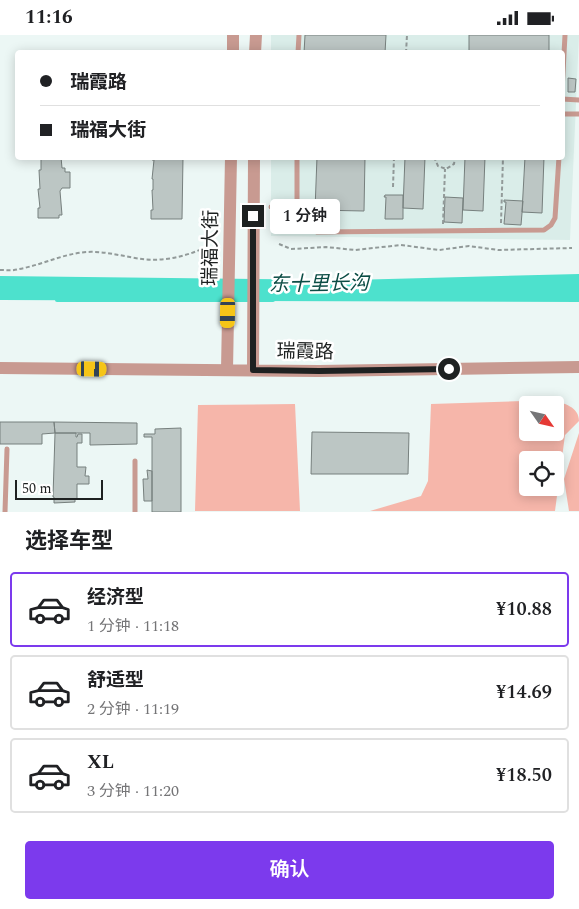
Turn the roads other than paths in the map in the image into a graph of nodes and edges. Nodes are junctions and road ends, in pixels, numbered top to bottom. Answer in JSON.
{"nodes":[{"id":1,"x":233,"y":35,"type":"edge"},
{"id":2,"x":256,"y":35,"type":"edge"},
{"id":3,"x":298,"y":35,"type":"edge"},
{"id":4,"x":565,"y":35,"type":"edge"},
{"id":5,"x":233,"y":50,"type":"edge"},
{"id":6,"x":255,"y":50,"type":"edge"},
{"id":7,"x":298,"y":50,"type":"edge"},
{"id":8,"x":564,"y":50,"type":"edge"},
{"id":9,"x":565,"y":99,"type":"edge"},
{"id":10,"x":579,"y":100,"type":"edge"},
{"id":11,"x":565,"y":114,"type":"edge"},
{"id":12,"x":579,"y":114,"type":"edge"},
{"id":13,"x":231,"y":160,"type":"edge"},
{"id":14,"x":254,"y":160,"type":"edge"},
{"id":15,"x":297,"y":160,"type":"edge"},
{"id":16,"x":559,"y":160,"type":"edge"},
{"id":17,"x":271,"y":207,"type":"dead end"},
{"id":18,"x":297,"y":208,"type":"junction"},
{"id":19,"x":579,"y":367,"type":"edge"},
{"id":20,"x":0,"y":368,"type":"edge"},
{"id":21,"x":227,"y":370,"type":"junction"},
{"id":22,"x":253,"y":370,"type":"junction"},
{"id":23,"x":7,"y":449,"type":"dead end"},
{"id":24,"x":135,"y":461,"type":"dead end"},
{"id":25,"x":5,"y":511,"type":"edge"},
{"id":26,"x":135,"y":511,"type":"edge"}],
"edges":[{"from":1,"to":5,"type":"street"},
{"from":2,"to":6,"type":"street"},
{"from":3,"to":7,"type":"lane"},
{"from":4,"to":8,"type":"lane"},
{"from":9,"to":10,"type":"lane"},
{"from":11,"to":12,"type":"lane"},
{"from":13,"to":21,"type":"street","name":"瑞福大街"},
{"from":14,"to":22,"type":"street"},
{"from":15,"to":18,"type":"lane"},
{"from":16,"to":18,"type":"lane"},
{"from":17,"to":18,"type":"lane"},
{"from":19,"to":22,"type":"street","name":"瑞霞路"},
{"from":20,"to":21,"type":"street","name":"瑞霞路"},
{"from":21,"to":22,"type":"street","name":"瑞霞路"},
{"from":23,"to":25,"type":"lane"},
{"from":24,"to":26,"type":"lane"}]}
